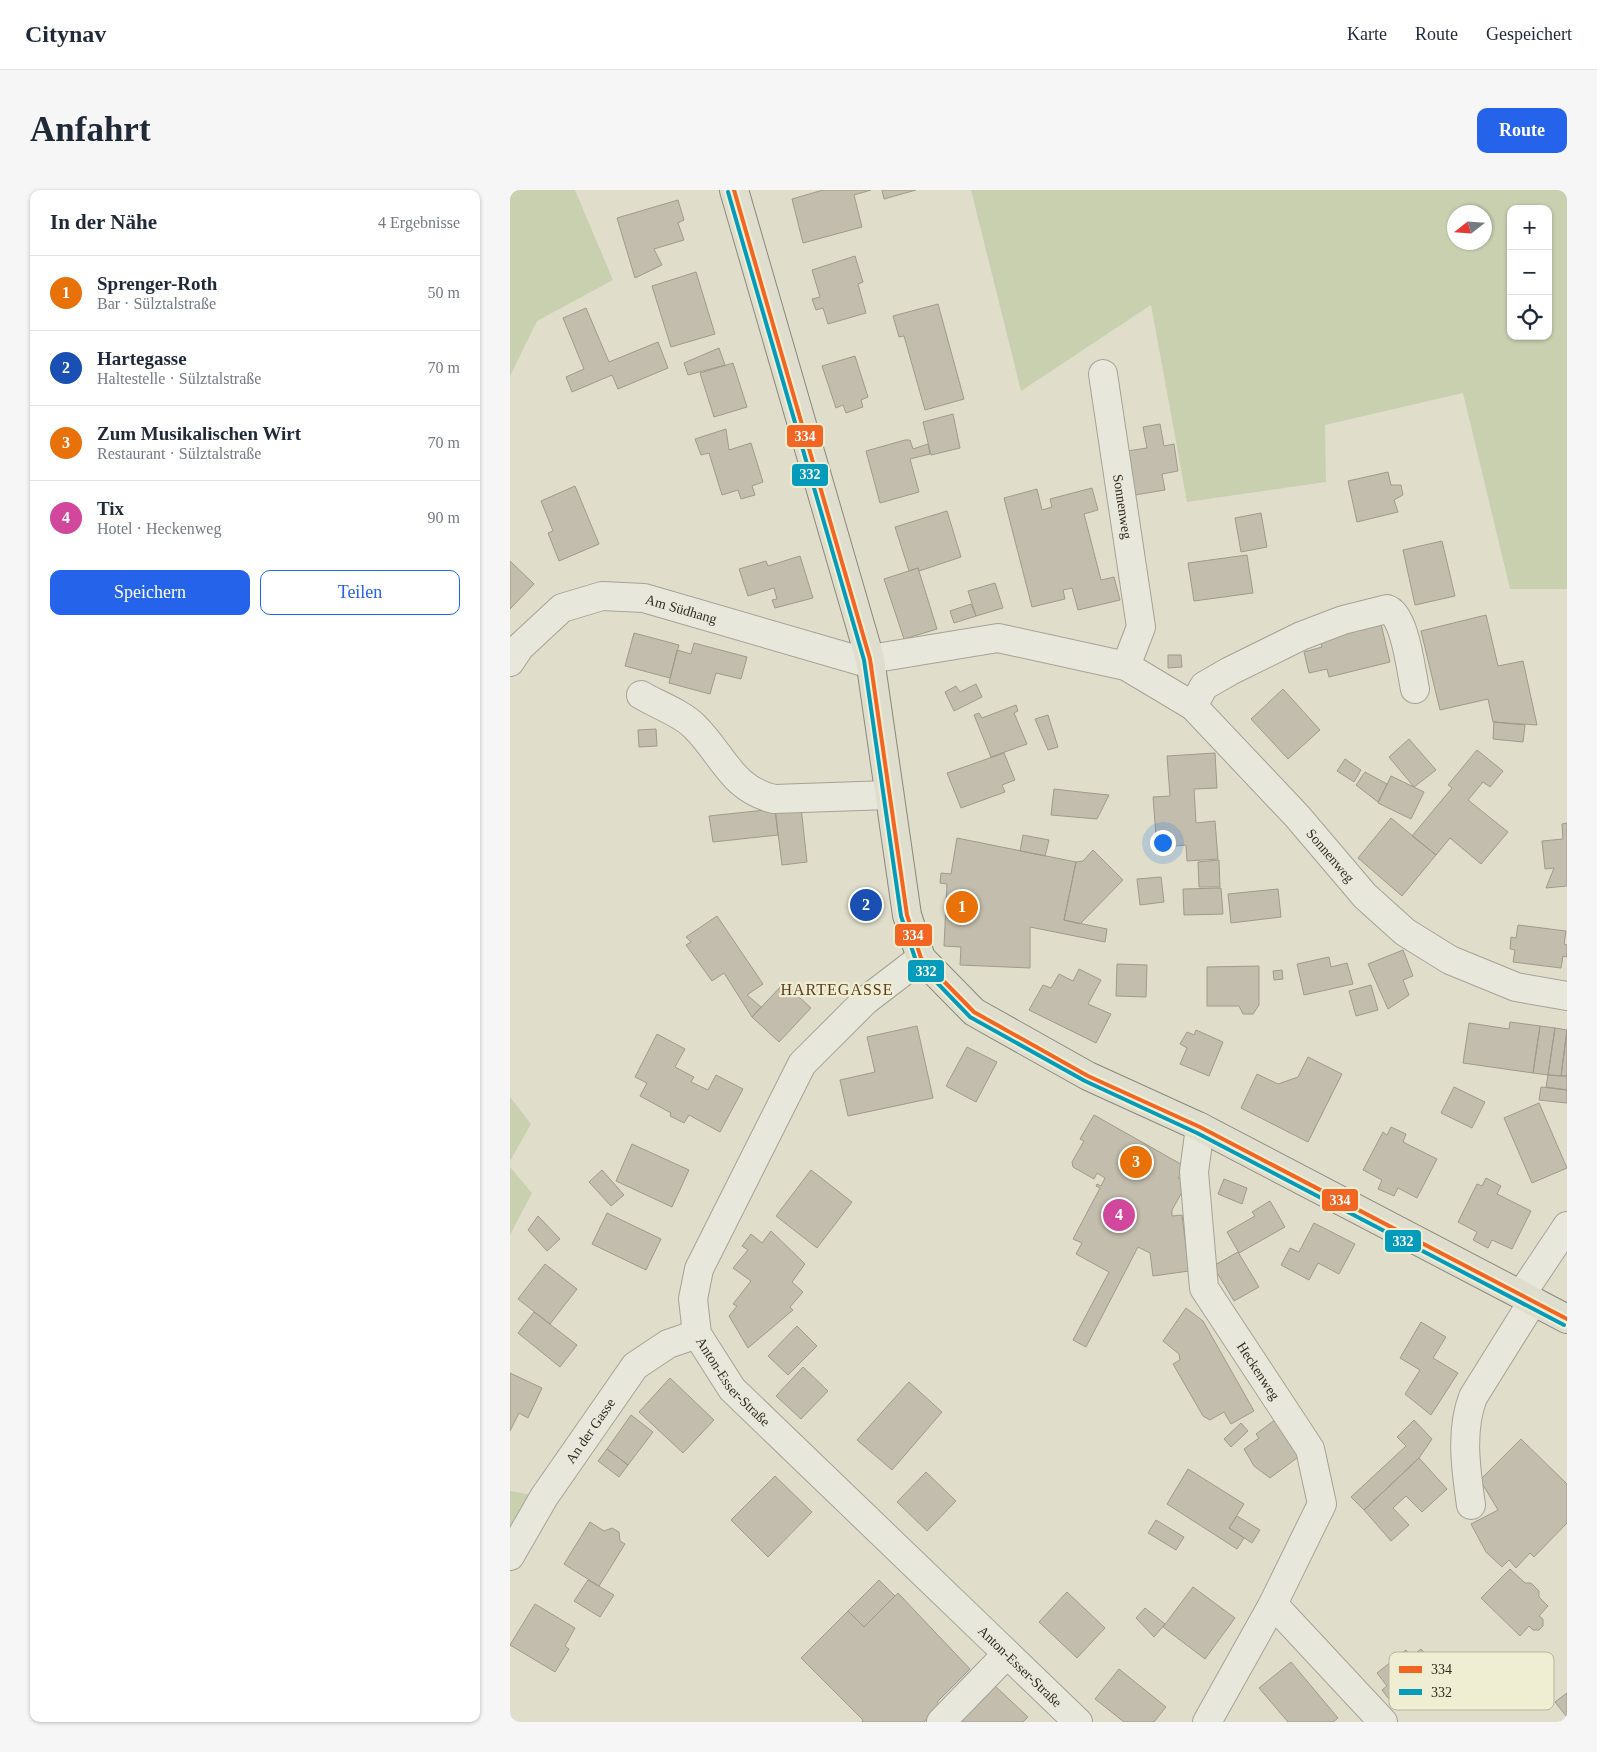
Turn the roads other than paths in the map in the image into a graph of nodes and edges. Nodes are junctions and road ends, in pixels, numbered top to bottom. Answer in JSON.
{"nodes":[{"id":1,"x":734,"y":190,"type":"edge"},
{"id":2,"x":1103,"y":374,"type":"dead end"},
{"id":3,"x":510,"y":662,"type":"edge"},
{"id":4,"x":870,"y":662,"type":"junction"},
{"id":5,"x":1126,"y":666,"type":"junction"},
{"id":6,"x":1415,"y":689,"type":"dead end"},
{"id":7,"x":641,"y":695,"type":"dead end"},
{"id":8,"x":1193,"y":706,"type":"junction"},
{"id":9,"x":889,"y":795,"type":"junction"},
{"id":10,"x":921,"y":958,"type":"junction"},
{"id":11,"x":1567,"y":996,"type":"edge"},
{"id":12,"x":1200,"y":1127,"type":"junction"},
{"id":13,"x":1567,"y":1226,"type":"edge"},
{"id":14,"x":1527,"y":1298,"type":"junction"},
{"id":15,"x":1567,"y":1319,"type":"edge"},
{"id":16,"x":697,"y":1334,"type":"junction"},
{"id":17,"x":1471,"y":1505,"type":"dead end"},
{"id":18,"x":510,"y":1556,"type":"edge"},
{"id":19,"x":1273,"y":1604,"type":"junction"},
{"id":20,"x":1007,"y":1654,"type":"junction"},
{"id":21,"x":941,"y":1722,"type":"edge"},
{"id":22,"x":1078,"y":1722,"type":"edge"},
{"id":23,"x":1207,"y":1722,"type":"edge"},
{"id":24,"x":1384,"y":1722,"type":"edge"}],
"edges":[{"from":1,"to":4,"type":"main road"},
{"from":2,"to":5,"type":"street","name":"Sonnenweg"},
{"from":3,"to":4,"type":"street","name":"Am Südhang"},
{"from":4,"to":5,"type":"street","name":"Sonnenweg"},
{"from":4,"to":9,"type":"main road"},
{"from":5,"to":8,"type":"street","name":"Sonnenweg"},
{"from":6,"to":8,"type":"street"},
{"from":7,"to":9,"type":"street"},
{"from":8,"to":11,"type":"street","name":"Sonnenweg"},
{"from":9,"to":10,"type":"main road"},
{"from":10,"to":12,"type":"main road"},
{"from":10,"to":16,"type":"street","name":"Anton-Esser-Straße"},
{"from":12,"to":14,"type":"main road"},
{"from":12,"to":19,"type":"street","name":"Heckenweg"},
{"from":13,"to":14,"type":"street"},
{"from":14,"to":15,"type":"main road"},
{"from":14,"to":17,"type":"street"},
{"from":16,"to":18,"type":"street","name":"An der Gasse"},
{"from":16,"to":20,"type":"street","name":"Anton-Esser-Straße"},
{"from":19,"to":23,"type":"street","name":"Heckenweg"},
{"from":19,"to":24,"type":"street"},
{"from":20,"to":21,"type":"street"},
{"from":20,"to":22,"type":"street","name":"Anton-Esser-Straße"}]}
